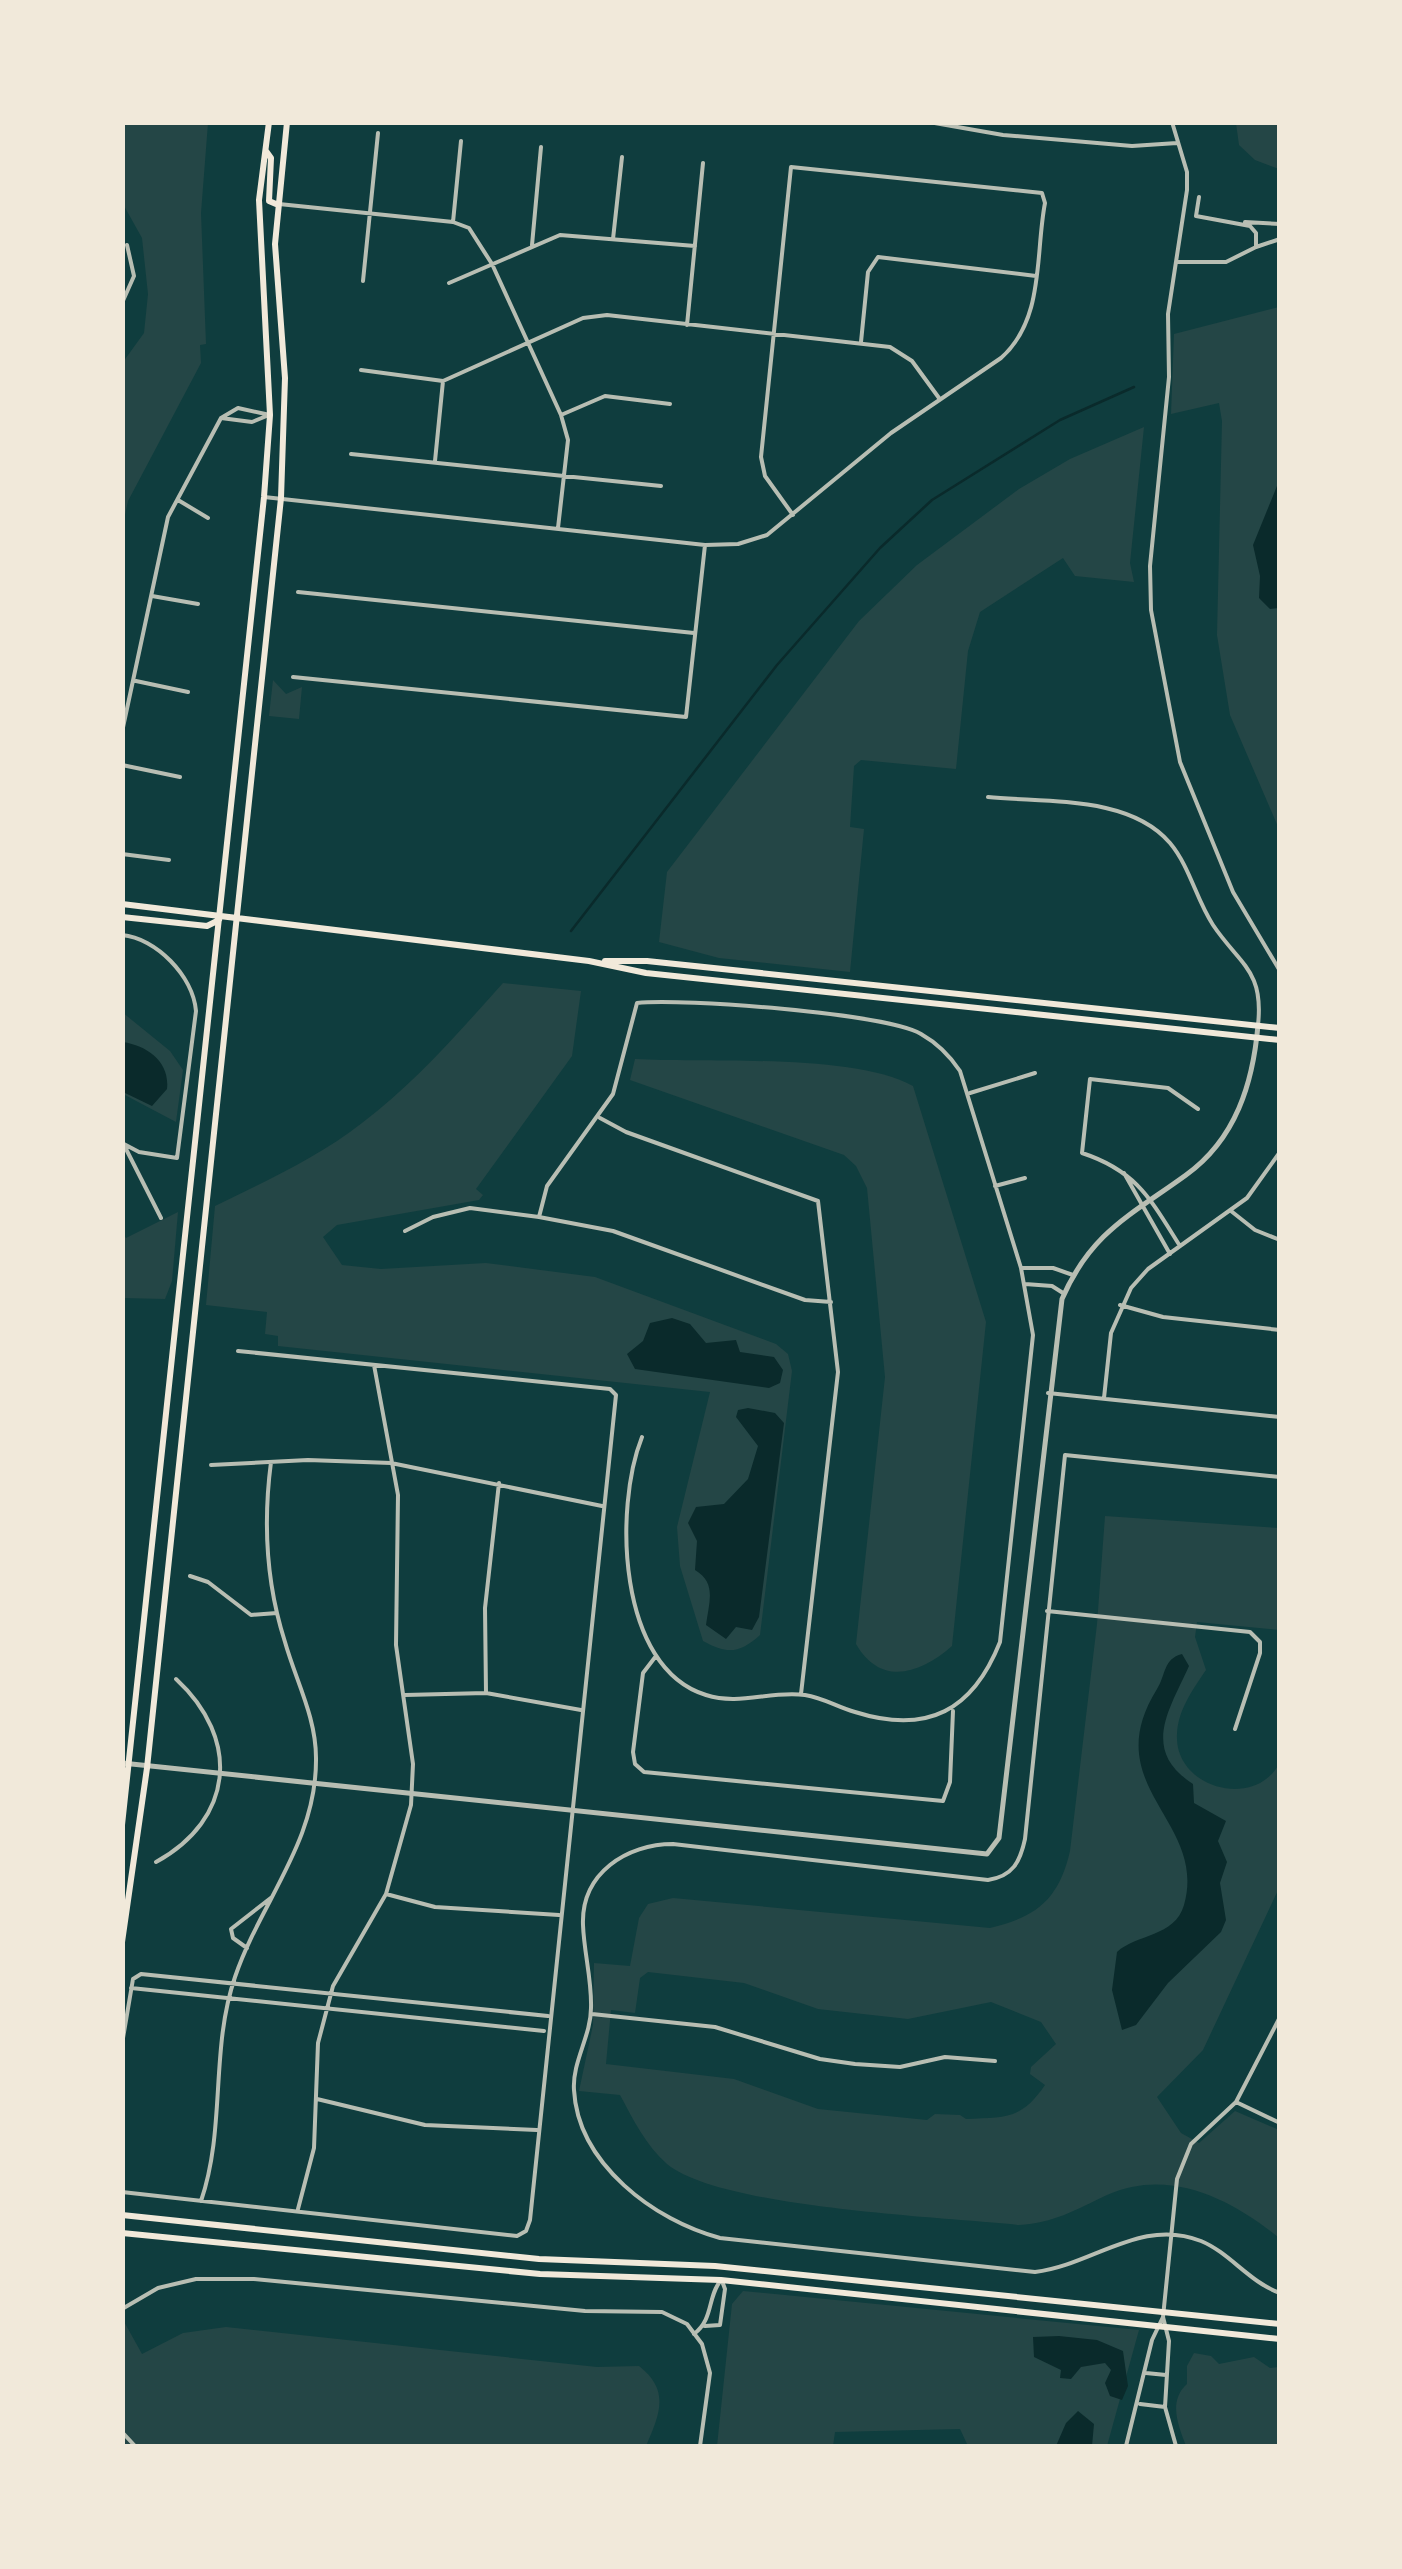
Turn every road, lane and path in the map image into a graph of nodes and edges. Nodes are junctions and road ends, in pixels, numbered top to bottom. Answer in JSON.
{"nodes":[{"id":1,"x":269,"y":122,"type":"edge"},
{"id":2,"x":929,"y":122,"type":"edge"},
{"id":3,"x":1172,"y":122,"type":"edge"},
{"id":4,"x":284,"y":125,"type":"edge"},
{"id":5,"x":378,"y":133,"type":"dead end"},
{"id":6,"x":460,"y":141,"type":"dead end"},
{"id":7,"x":1177,"y":142,"type":"junction"},
{"id":8,"x":541,"y":147,"type":"dead end"},
{"id":9,"x":265,"y":150,"type":"junction"},
{"id":10,"x":622,"y":156,"type":"dead end"},
{"id":11,"x":703,"y":163,"type":"dead end"},
{"id":12,"x":1198,"y":197,"type":"dead end"},
{"id":13,"x":276,"y":204,"type":"junction"},
{"id":14,"x":370,"y":213,"type":"junction"},
{"id":15,"x":452,"y":222,"type":"junction"},
{"id":16,"x":1240,"y":222,"type":"junction"},
{"id":17,"x":1280,"y":224,"type":"edge"},
{"id":18,"x":613,"y":238,"type":"junction"},
{"id":19,"x":1280,"y":240,"type":"edge"},
{"id":20,"x":532,"y":245,"type":"junction"},
{"id":21,"x":126,"y":246,"type":"dead end"},
{"id":22,"x":695,"y":246,"type":"junction"},
{"id":23,"x":1256,"y":248,"type":"junction"},
{"id":24,"x":1176,"y":262,"type":"junction"},
{"id":25,"x":492,"y":264,"type":"junction"},
{"id":26,"x":1036,"y":276,"type":"junction"},
{"id":27,"x":363,"y":281,"type":"dead end"},
{"id":28,"x":450,"y":283,"type":"dead end"},
{"id":29,"x":122,"y":303,"type":"edge"},
{"id":30,"x":687,"y":325,"type":"junction"},
{"id":31,"x":772,"y":334,"type":"junction"},
{"id":32,"x":861,"y":342,"type":"junction"},
{"id":33,"x":526,"y":344,"type":"junction"},
{"id":34,"x":362,"y":370,"type":"dead end"},
{"id":35,"x":444,"y":381,"type":"junction"},
{"id":36,"x":938,"y":398,"type":"junction"},
{"id":37,"x":670,"y":404,"type":"dead end"},
{"id":38,"x":270,"y":415,"type":"junction"},
{"id":39,"x":561,"y":415,"type":"junction"},
{"id":40,"x":221,"y":418,"type":"junction"},
{"id":41,"x":351,"y":454,"type":"dead end"},
{"id":42,"x":435,"y":462,"type":"junction"},
{"id":43,"x":566,"y":476,"type":"junction"},
{"id":44,"x":661,"y":486,"type":"dead end"},
{"id":45,"x":264,"y":496,"type":"junction"},
{"id":46,"x":281,"y":498,"type":"junction"},
{"id":47,"x":178,"y":500,"type":"junction"},
{"id":48,"x":793,"y":516,"type":"junction"},
{"id":49,"x":208,"y":518,"type":"dead end"},
{"id":50,"x":558,"y":528,"type":"junction"},
{"id":51,"x":705,"y":545,"type":"junction"},
{"id":52,"x":298,"y":592,"type":"dead end"},
{"id":53,"x":152,"y":596,"type":"junction"},
{"id":54,"x":198,"y":604,"type":"dead end"},
{"id":55,"x":694,"y":634,"type":"junction"},
{"id":56,"x":293,"y":677,"type":"dead end"},
{"id":57,"x":136,"y":680,"type":"junction"},
{"id":58,"x":188,"y":692,"type":"dead end"},
{"id":59,"x":122,"y":732,"type":"edge"},
{"id":60,"x":122,"y":765,"type":"edge"},
{"id":61,"x":180,"y":776,"type":"dead end"},
{"id":62,"x":988,"y":798,"type":"dead end"},
{"id":63,"x":122,"y":854,"type":"edge"},
{"id":64,"x":169,"y":860,"type":"dead end"},
{"id":65,"x":122,"y":904,"type":"edge"},
{"id":66,"x":122,"y":917,"type":"edge"},
{"id":67,"x":220,"y":920,"type":"junction"},
{"id":68,"x":236,"y":920,"type":"junction"},
{"id":69,"x":122,"y":935,"type":"edge"},
{"id":70,"x":589,"y":961,"type":"junction"},
{"id":71,"x":1280,"y":971,"type":"edge"},
{"id":72,"x":1258,"y":1026,"type":"junction"},
{"id":73,"x":1280,"y":1028,"type":"edge"},
{"id":74,"x":1257,"y":1038,"type":"junction"},
{"id":75,"x":1280,"y":1040,"type":"edge"},
{"id":76,"x":1035,"y":1074,"type":"dead end"},
{"id":77,"x":970,"y":1093,"type":"junction"},
{"id":78,"x":1198,"y":1109,"type":"dead end"},
{"id":79,"x":599,"y":1117,"type":"junction"},
{"id":80,"x":123,"y":1143,"type":"edge"},
{"id":81,"x":1280,"y":1152,"type":"edge"},
{"id":82,"x":1124,"y":1174,"type":"junction"},
{"id":83,"x":1025,"y":1178,"type":"dead end"},
{"id":84,"x":996,"y":1186,"type":"junction"},
{"id":85,"x":1149,"y":1197,"type":"junction"},
{"id":86,"x":1141,"y":1204,"type":"junction"},
{"id":87,"x":1232,"y":1211,"type":"junction"},
{"id":88,"x":161,"y":1218,"type":"dead end"},
{"id":89,"x":539,"y":1218,"type":"junction"},
{"id":90,"x":404,"y":1231,"type":"dead end"},
{"id":91,"x":1280,"y":1240,"type":"edge"},
{"id":92,"x":1180,"y":1246,"type":"junction"},
{"id":93,"x":1170,"y":1254,"type":"junction"},
{"id":94,"x":1021,"y":1268,"type":"junction"},
{"id":95,"x":1073,"y":1275,"type":"junction"},
{"id":96,"x":1025,"y":1284,"type":"junction"},
{"id":97,"x":1064,"y":1294,"type":"junction"},
{"id":98,"x":832,"y":1302,"type":"junction"},
{"id":99,"x":1120,"y":1306,"type":"junction"},
{"id":100,"x":1280,"y":1330,"type":"edge"},
{"id":101,"x":238,"y":1351,"type":"dead end"},
{"id":102,"x":374,"y":1365,"type":"junction"},
{"id":103,"x":1048,"y":1393,"type":"junction"},
{"id":104,"x":1104,"y":1398,"type":"junction"},
{"id":105,"x":1280,"y":1417,"type":"edge"},
{"id":106,"x":642,"y":1437,"type":"dead end"},
{"id":107,"x":270,"y":1462,"type":"junction"},
{"id":108,"x":391,"y":1463,"type":"junction"},
{"id":109,"x":212,"y":1465,"type":"dead end"},
{"id":110,"x":1280,"y":1477,"type":"edge"},
{"id":111,"x":499,"y":1483,"type":"junction"},
{"id":112,"x":604,"y":1506,"type":"junction"},
{"id":113,"x":190,"y":1576,"type":"dead end"},
{"id":114,"x":1047,"y":1611,"type":"junction"},
{"id":115,"x":276,"y":1613,"type":"junction"},
{"id":116,"x":656,"y":1656,"type":"junction"},
{"id":117,"x":176,"y":1680,"type":"dead end"},
{"id":118,"x":486,"y":1692,"type":"junction"},
{"id":119,"x":801,"y":1694,"type":"junction"},
{"id":120,"x":405,"y":1695,"type":"junction"},
{"id":121,"x":582,"y":1710,"type":"junction"},
{"id":122,"x":953,"y":1710,"type":"junction"},
{"id":123,"x":1235,"y":1729,"type":"dead end"},
{"id":124,"x":125,"y":1765,"type":"edge"},
{"id":125,"x":147,"y":1768,"type":"junction"},
{"id":126,"x":219,"y":1776,"type":"junction"},
{"id":127,"x":315,"y":1785,"type":"junction"},
{"id":128,"x":411,"y":1795,"type":"junction"},
{"id":129,"x":570,"y":1812,"type":"junction"},
{"id":130,"x":122,"y":1825,"type":"edge"},
{"id":131,"x":156,"y":1862,"type":"dead end"},
{"id":132,"x":276,"y":1894,"type":"junction"},
{"id":133,"x":386,"y":1894,"type":"junction"},
{"id":134,"x":559,"y":1915,"type":"junction"},
{"id":135,"x":122,"y":1942,"type":"edge"},
{"id":136,"x":247,"y":1948,"type":"junction"},
{"id":137,"x":233,"y":1984,"type":"junction"},
{"id":138,"x":131,"y":1988,"type":"junction"},
{"id":139,"x":331,"y":1994,"type":"junction"},
{"id":140,"x":229,"y":1998,"type":"junction"},
{"id":141,"x":327,"y":2009,"type":"junction"},
{"id":142,"x":592,"y":2014,"type":"junction"},
{"id":143,"x":549,"y":2016,"type":"junction"},
{"id":144,"x":1280,"y":2018,"type":"edge"},
{"id":145,"x":546,"y":2032,"type":"junction"},
{"id":146,"x":122,"y":2044,"type":"edge"},
{"id":147,"x":995,"y":2062,"type":"dead end"},
{"id":148,"x":317,"y":2100,"type":"junction"},
{"id":149,"x":1236,"y":2102,"type":"junction"},
{"id":150,"x":1280,"y":2123,"type":"edge"},
{"id":151,"x":537,"y":2130,"type":"junction"},
{"id":152,"x":122,"y":2192,"type":"edge"},
{"id":153,"x":201,"y":2201,"type":"junction"},
{"id":154,"x":297,"y":2211,"type":"junction"},
{"id":155,"x":122,"y":2215,"type":"edge"},
{"id":156,"x":122,"y":2233,"type":"edge"},
{"id":157,"x":1172,"y":2236,"type":"junction"},
{"id":158,"x":722,"y":2280,"type":"junction"},
{"id":159,"x":1280,"y":2293,"type":"edge"},
{"id":160,"x":122,"y":2309,"type":"edge"},
{"id":161,"x":1163,"y":2314,"type":"junction"},
{"id":162,"x":1280,"y":2324,"type":"edge"},
{"id":163,"x":705,"y":2326,"type":"junction"},
{"id":164,"x":1162,"y":2328,"type":"junction"},
{"id":165,"x":694,"y":2334,"type":"junction"},
{"id":166,"x":1280,"y":2339,"type":"edge"},
{"id":167,"x":1146,"y":2373,"type":"junction"},
{"id":168,"x":1166,"y":2375,"type":"junction"},
{"id":169,"x":1140,"y":2404,"type":"junction"},
{"id":170,"x":1165,"y":2407,"type":"junction"},
{"id":171,"x":122,"y":2432,"type":"edge"},
{"id":172,"x":135,"y":2446,"type":"edge"},
{"id":173,"x":700,"y":2446,"type":"edge"},
{"id":174,"x":1126,"y":2446,"type":"edge"},
{"id":175,"x":1176,"y":2446,"type":"edge"}],
"edges":[{"from":1,"to":9,"type":"main road"},
{"from":2,"to":7,"type":"street"},
{"from":3,"to":7,"type":"street"},
{"from":4,"to":13,"type":"main road"},
{"from":5,"to":14,"type":"street"},
{"from":6,"to":15,"type":"street"},
{"from":7,"to":24,"type":"street"},
{"from":8,"to":20,"type":"street"},
{"from":9,"to":13,"type":"main road"},
{"from":9,"to":38,"type":"main road"},
{"from":10,"to":18,"type":"street"},
{"from":11,"to":22,"type":"street"},
{"from":12,"to":16,"type":"street"},
{"from":13,"to":14,"type":"street"},
{"from":13,"to":46,"type":"main road"},
{"from":14,"to":15,"type":"street"},
{"from":14,"to":27,"type":"street"},
{"from":15,"to":25,"type":"street"},
{"from":16,"to":17,"type":"street"},
{"from":16,"to":23,"type":"street"},
{"from":18,"to":20,"type":"street"},
{"from":18,"to":22,"type":"street"},
{"from":19,"to":23,"type":"street"},
{"from":20,"to":25,"type":"street"},
{"from":21,"to":29,"type":"street"},
{"from":22,"to":30,"type":"street"},
{"from":23,"to":24,"type":"street"},
{"from":24,"to":71,"type":"street"},
{"from":25,"to":28,"type":"street"},
{"from":25,"to":33,"type":"street"},
{"from":26,"to":31,"type":"street"},
{"from":26,"to":32,"type":"street"},
{"from":26,"to":36,"type":"street"},
{"from":30,"to":31,"type":"street"},
{"from":30,"to":33,"type":"street"},
{"from":31,"to":32,"type":"street"},
{"from":31,"to":48,"type":"street"},
{"from":32,"to":36,"type":"street"},
{"from":33,"to":35,"type":"street"},
{"from":33,"to":39,"type":"street"},
{"from":34,"to":35,"type":"street"},
{"from":35,"to":42,"type":"street"},
{"from":36,"to":48,"type":"street"},
{"from":37,"to":39,"type":"street"},
{"from":38,"to":40,"type":"street"},
{"from":38,"to":40,"type":"street"},
{"from":38,"to":45,"type":"main road"},
{"from":39,"to":43,"type":"street"},
{"from":40,"to":47,"type":"street"},
{"from":41,"to":42,"type":"street"},
{"from":42,"to":43,"type":"street"},
{"from":43,"to":44,"type":"street"},
{"from":43,"to":50,"type":"street"},
{"from":45,"to":46,"type":"street"},
{"from":45,"to":67,"type":"main road"},
{"from":46,"to":50,"type":"street"},
{"from":46,"to":68,"type":"main road"},
{"from":47,"to":49,"type":"street"},
{"from":47,"to":53,"type":"street"},
{"from":48,"to":51,"type":"street"},
{"from":50,"to":51,"type":"street"},
{"from":51,"to":55,"type":"street"},
{"from":52,"to":55,"type":"street"},
{"from":53,"to":54,"type":"street"},
{"from":53,"to":57,"type":"street"},
{"from":55,"to":56,"type":"street"},
{"from":57,"to":58,"type":"street"},
{"from":57,"to":59,"type":"street"},
{"from":60,"to":61,"type":"street"},
{"from":62,"to":72,"type":"street"},
{"from":63,"to":64,"type":"street"},
{"from":65,"to":67,"type":"main road"},
{"from":66,"to":67,"type":"main road"},
{"from":67,"to":68,"type":"main road"},
{"from":67,"to":124,"type":"main road"},
{"from":68,"to":70,"type":"main road"},
{"from":68,"to":125,"type":"main road"},
{"from":69,"to":80,"type":"street"},
{"from":70,"to":72,"type":"main road"},
{"from":70,"to":74,"type":"main road"},
{"from":72,"to":73,"type":"main road"},
{"from":72,"to":74,"type":"street"},
{"from":74,"to":75,"type":"main road"},
{"from":74,"to":85,"type":"street"},
{"from":76,"to":77,"type":"street"},
{"from":77,"to":79,"type":"street"},
{"from":77,"to":84,"type":"street"},
{"from":78,"to":82,"type":"street"},
{"from":79,"to":89,"type":"street"},
{"from":79,"to":98,"type":"street"},
{"from":80,"to":88,"type":"street"},
{"from":81,"to":87,"type":"street"},
{"from":82,"to":85,"type":"street"},
{"from":82,"to":86,"type":"street"},
{"from":83,"to":84,"type":"street"},
{"from":84,"to":94,"type":"street"},
{"from":85,"to":86,"type":"street"},
{"from":85,"to":92,"type":"street"},
{"from":86,"to":93,"type":"street"},
{"from":86,"to":95,"type":"street"},
{"from":87,"to":91,"type":"street"},
{"from":87,"to":92,"type":"street"},
{"from":89,"to":90,"type":"street"},
{"from":89,"to":98,"type":"street"},
{"from":92,"to":93,"type":"street"},
{"from":93,"to":99,"type":"street"},
{"from":94,"to":95,"type":"street"},
{"from":94,"to":96,"type":"street"},
{"from":95,"to":97,"type":"street"},
{"from":96,"to":97,"type":"street"},
{"from":96,"to":122,"type":"street"},
{"from":97,"to":103,"type":"street"},
{"from":98,"to":119,"type":"street"},
{"from":99,"to":100,"type":"street"},
{"from":99,"to":104,"type":"street"},
{"from":101,"to":102,"type":"street"},
{"from":102,"to":108,"type":"street"},
{"from":102,"to":112,"type":"street"},
{"from":103,"to":104,"type":"street"},
{"from":103,"to":129,"type":"street"},
{"from":104,"to":105,"type":"street"},
{"from":106,"to":116,"type":"street"},
{"from":107,"to":108,"type":"street"},
{"from":107,"to":109,"type":"street"},
{"from":107,"to":115,"type":"street"},
{"from":108,"to":111,"type":"street"},
{"from":108,"to":120,"type":"street"},
{"from":110,"to":114,"type":"street"},
{"from":111,"to":112,"type":"street"},
{"from":111,"to":118,"type":"street"},
{"from":112,"to":121,"type":"street"},
{"from":113,"to":115,"type":"street"},
{"from":114,"to":123,"type":"street"},
{"from":114,"to":142,"type":"street"},
{"from":115,"to":127,"type":"street"},
{"from":116,"to":119,"type":"street"},
{"from":116,"to":122,"type":"street"},
{"from":117,"to":126,"type":"street"},
{"from":118,"to":120,"type":"street"},
{"from":118,"to":121,"type":"street"},
{"from":119,"to":122,"type":"street"},
{"from":120,"to":128,"type":"street"},
{"from":121,"to":129,"type":"street"},
{"from":124,"to":125,"type":"street"},
{"from":124,"to":130,"type":"main road"},
{"from":125,"to":126,"type":"street"},
{"from":125,"to":135,"type":"main road"},
{"from":126,"to":127,"type":"street"},
{"from":126,"to":131,"type":"street"},
{"from":127,"to":128,"type":"street"},
{"from":127,"to":132,"type":"street"},
{"from":128,"to":129,"type":"street"},
{"from":128,"to":133,"type":"street"},
{"from":129,"to":134,"type":"street"},
{"from":132,"to":136,"type":"street"},
{"from":132,"to":136,"type":"street"},
{"from":133,"to":134,"type":"street"},
{"from":133,"to":139,"type":"street"},
{"from":134,"to":143,"type":"street"},
{"from":136,"to":137,"type":"street"},
{"from":137,"to":138,"type":"street"},
{"from":137,"to":139,"type":"street"},
{"from":137,"to":140,"type":"street"},
{"from":138,"to":140,"type":"street"},
{"from":138,"to":146,"type":"street"},
{"from":139,"to":141,"type":"street"},
{"from":139,"to":143,"type":"street"},
{"from":140,"to":141,"type":"street"},
{"from":140,"to":153,"type":"street"},
{"from":141,"to":145,"type":"street"},
{"from":141,"to":148,"type":"street"},
{"from":142,"to":147,"type":"street"},
{"from":142,"to":157,"type":"street"},
{"from":143,"to":145,"type":"street"},
{"from":144,"to":149,"type":"street"},
{"from":145,"to":151,"type":"street"},
{"from":148,"to":151,"type":"street"},
{"from":148,"to":154,"type":"street"},
{"from":149,"to":150,"type":"street"},
{"from":149,"to":157,"type":"street"},
{"from":151,"to":154,"type":"street"},
{"from":152,"to":153,"type":"street"},
{"from":153,"to":154,"type":"street"},
{"from":155,"to":161,"type":"main road"},
{"from":156,"to":158,"type":"main road"},
{"from":157,"to":159,"type":"street"},
{"from":157,"to":161,"type":"street"},
{"from":158,"to":163,"type":"street"},
{"from":158,"to":163,"type":"street"},
{"from":158,"to":164,"type":"main road"},
{"from":160,"to":165,"type":"street"},
{"from":161,"to":162,"type":"main road"},
{"from":161,"to":164,"type":"street"},
{"from":163,"to":165,"type":"street"},
{"from":164,"to":166,"type":"main road"},
{"from":164,"to":167,"type":"street"},
{"from":164,"to":168,"type":"street"},
{"from":165,"to":173,"type":"street"},
{"from":167,"to":168,"type":"street"},
{"from":167,"to":169,"type":"street"},
{"from":168,"to":170,"type":"street"},
{"from":169,"to":170,"type":"street"},
{"from":169,"to":174,"type":"street"},
{"from":170,"to":175,"type":"street"},
{"from":171,"to":172,"type":"street"}]}
